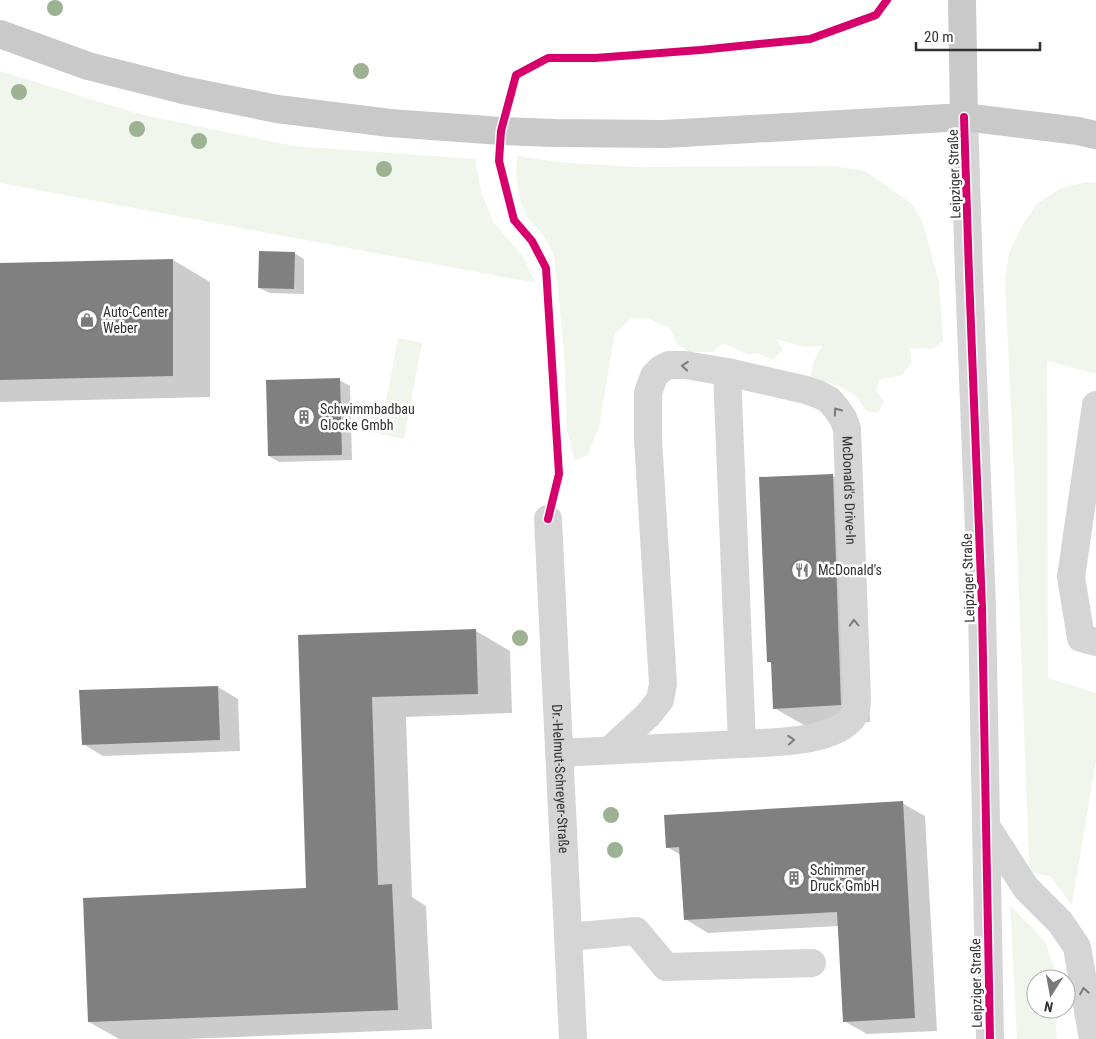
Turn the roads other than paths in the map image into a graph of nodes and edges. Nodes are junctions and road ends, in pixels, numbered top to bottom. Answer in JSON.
{"nodes":[{"id":1,"x":962,"y":0,"type":"edge"},
{"id":2,"x":0,"y":34,"type":"edge"},
{"id":3,"x":964,"y":117,"type":"junction"},
{"id":4,"x":1096,"y":135,"type":"edge"},
{"id":5,"x":727,"y":372,"type":"junction"},
{"id":6,"x":1096,"y":405,"type":"edge"},
{"id":7,"x":548,"y":519,"type":"dead end"},
{"id":8,"x":1096,"y":642,"type":"edge"},
{"id":9,"x":742,"y":744,"type":"junction"},
{"id":10,"x":610,"y":750,"type":"junction"},
{"id":11,"x":559,"y":753,"type":"junction"},
{"id":12,"x":986,"y":826,"type":"junction"},
{"id":13,"x":568,"y":937,"type":"junction"},
{"id":14,"x":812,"y":963,"type":"dead end"},
{"id":15,"x":573,"y":1039,"type":"edge"},
{"id":16,"x":990,"y":1039,"type":"edge"},
{"id":17,"x":1093,"y":1039,"type":"edge"}],
"edges":[{"from":1,"to":3,"type":"main road","name":"Leipziger Straße"},
{"from":2,"to":3,"type":"main road"},
{"from":3,"to":4,"type":"main road"},
{"from":3,"to":12,"type":"street","name":"Leipziger Straße"},
{"from":5,"to":9,"type":"street"},
{"from":9,"to":5,"type":"street","name":"McDonald's Drive-In","one_way":true},
{"from":5,"to":10,"type":"street","name":"McDonald's Drive-In","one_way":true},
{"from":6,"to":8,"type":"street"},
{"from":7,"to":11,"type":"street","name":"Dr.-Helmut-Schreyer-Straße"},
{"from":9,"to":10,"type":"street","name":"McDonald's Drive-In"},
{"from":10,"to":11,"type":"street","name":"McDonald's Drive-In"},
{"from":11,"to":13,"type":"street","name":"Dr.-Helmut-Schreyer-Straße"},
{"from":12,"to":16,"type":"street","name":"Leipziger Straße"},
{"from":17,"to":12,"type":"street","one_way":true},
{"from":13,"to":14,"type":"street"},
{"from":13,"to":15,"type":"street","name":"Dr.-Helmut-Schreyer-Straße"}]}
